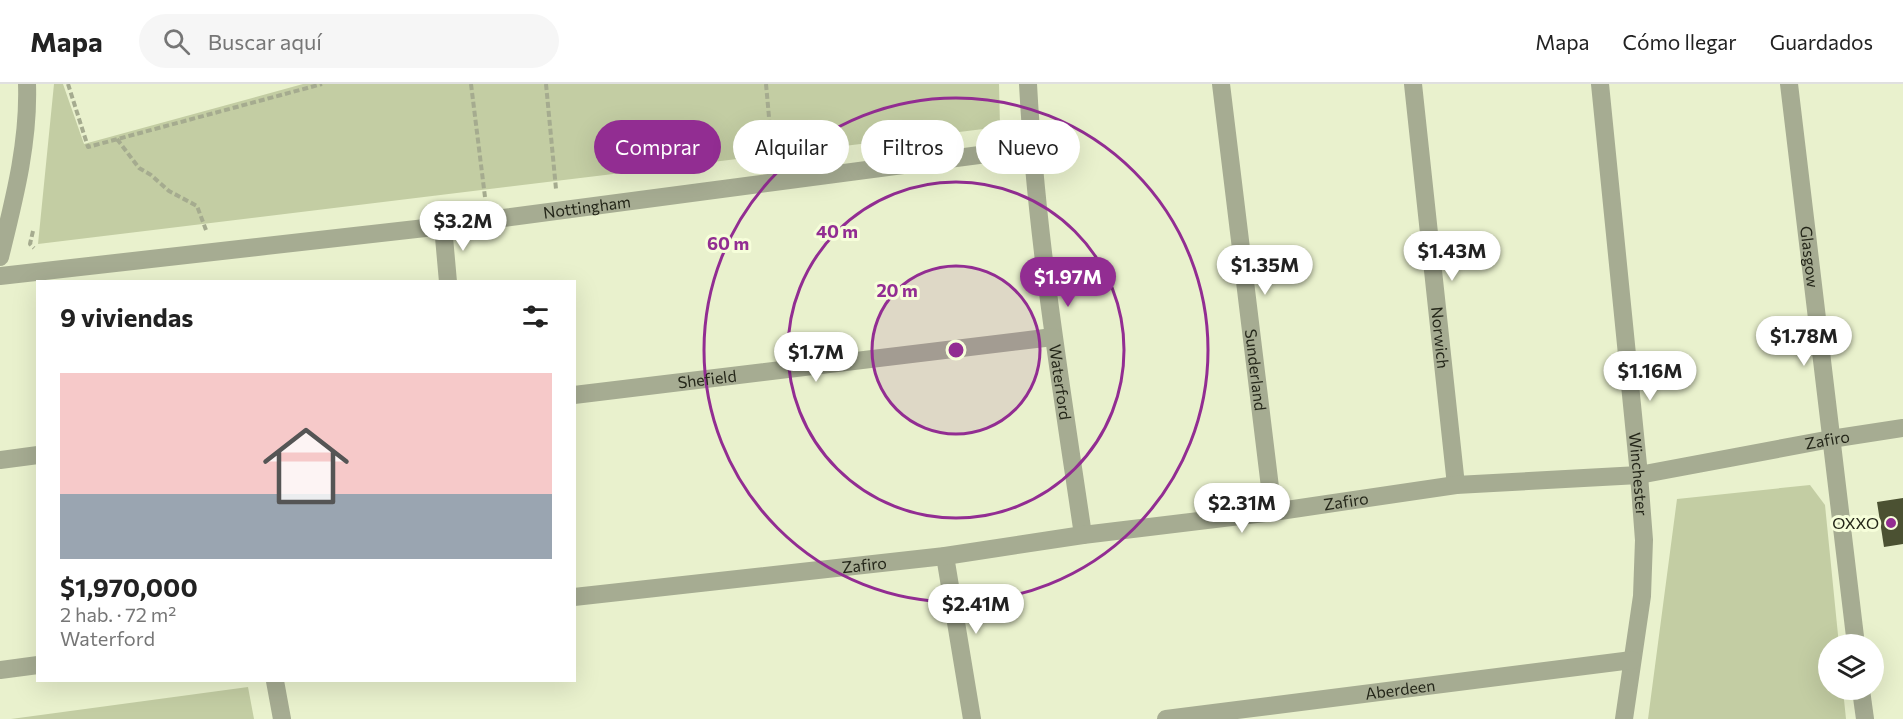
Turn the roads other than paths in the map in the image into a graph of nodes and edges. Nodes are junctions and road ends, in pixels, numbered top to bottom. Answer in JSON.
{"nodes":[{"id":1,"x":27,"y":84,"type":"edge"},
{"id":2,"x":1028,"y":84,"type":"edge"},
{"id":3,"x":1221,"y":84,"type":"edge"},
{"id":4,"x":1413,"y":84,"type":"edge"},
{"id":5,"x":1600,"y":84,"type":"edge"},
{"id":6,"x":1790,"y":84,"type":"edge"},
{"id":7,"x":1030,"y":120,"type":"edge"},
{"id":8,"x":976,"y":155,"type":"edge"},
{"id":9,"x":1035,"y":174,"type":"edge"},
{"id":10,"x":442,"y":226,"type":"junction"},
{"id":11,"x":0,"y":257,"type":"edge"},
{"id":12,"x":0,"y":276,"type":"edge"},
{"id":13,"x":448,"y":280,"type":"edge"},
{"id":14,"x":1053,"y":337,"type":"junction"},
{"id":15,"x":576,"y":394,"type":"edge"},
{"id":16,"x":1903,"y":428,"type":"edge"},
{"id":17,"x":1831,"y":439,"type":"junction"},
{"id":18,"x":36,"y":455,"type":"edge"},
{"id":19,"x":0,"y":460,"type":"edge"},
{"id":20,"x":1639,"y":475,"type":"junction"},
{"id":21,"x":1456,"y":485,"type":"junction"},
{"id":22,"x":1273,"y":512,"type":"junction"},
{"id":23,"x":1083,"y":535,"type":"junction"},
{"id":24,"x":945,"y":556,"type":"junction"},
{"id":25,"x":576,"y":597,"type":"edge"},
{"id":26,"x":1855,"y":634,"type":"edge"},
{"id":27,"x":1632,"y":660,"type":"junction"},
{"id":28,"x":36,"y":665,"type":"edge"},
{"id":29,"x":0,"y":670,"type":"edge"},
{"id":30,"x":275,"y":682,"type":"edge"},
{"id":31,"x":1862,"y":700,"type":"edge"},
{"id":32,"x":282,"y":719,"type":"edge"},
{"id":33,"x":972,"y":719,"type":"edge"},
{"id":34,"x":1166,"y":719,"type":"edge"},
{"id":35,"x":1624,"y":719,"type":"edge"},
{"id":36,"x":1865,"y":719,"type":"edge"}],
"edges":[{"from":1,"to":11,"type":"street"},
{"from":2,"to":7,"type":"street","name":"Waterford"},
{"from":3,"to":22,"type":"street","name":"Sunderland"},
{"from":4,"to":21,"type":"street","name":"Norwich"},
{"from":5,"to":20,"type":"street","name":"Winchester"},
{"from":6,"to":17,"type":"street","name":"Glasgow"},
{"from":8,"to":10,"type":"street","name":"Nottingham"},
{"from":9,"to":14,"type":"street","name":"Waterford"},
{"from":10,"to":12,"type":"street","name":"Nottingham"},
{"from":10,"to":13,"type":"street"},
{"from":14,"to":15,"type":"street","name":"Shefield"},
{"from":14,"to":23,"type":"street","name":"Waterford"},
{"from":16,"to":17,"type":"street","name":"Zafiro"},
{"from":17,"to":20,"type":"street","name":"Zafiro"},
{"from":17,"to":26,"type":"street","name":"Glasgow"},
{"from":18,"to":19,"type":"street"},
{"from":20,"to":21,"type":"street","name":"Zafiro"},
{"from":20,"to":27,"type":"street","name":"Winchester"},
{"from":21,"to":22,"type":"street","name":"Zafiro"},
{"from":22,"to":23,"type":"street","name":"Zafiro"},
{"from":23,"to":24,"type":"street","name":"Zafiro"},
{"from":24,"to":25,"type":"street","name":"Zafiro"},
{"from":24,"to":33,"type":"street"},
{"from":27,"to":34,"type":"street","name":"Aberdeen"},
{"from":27,"to":35,"type":"street","name":"Winchester"},
{"from":28,"to":29,"type":"street"},
{"from":30,"to":32,"type":"street"},
{"from":31,"to":36,"type":"street"}]}
